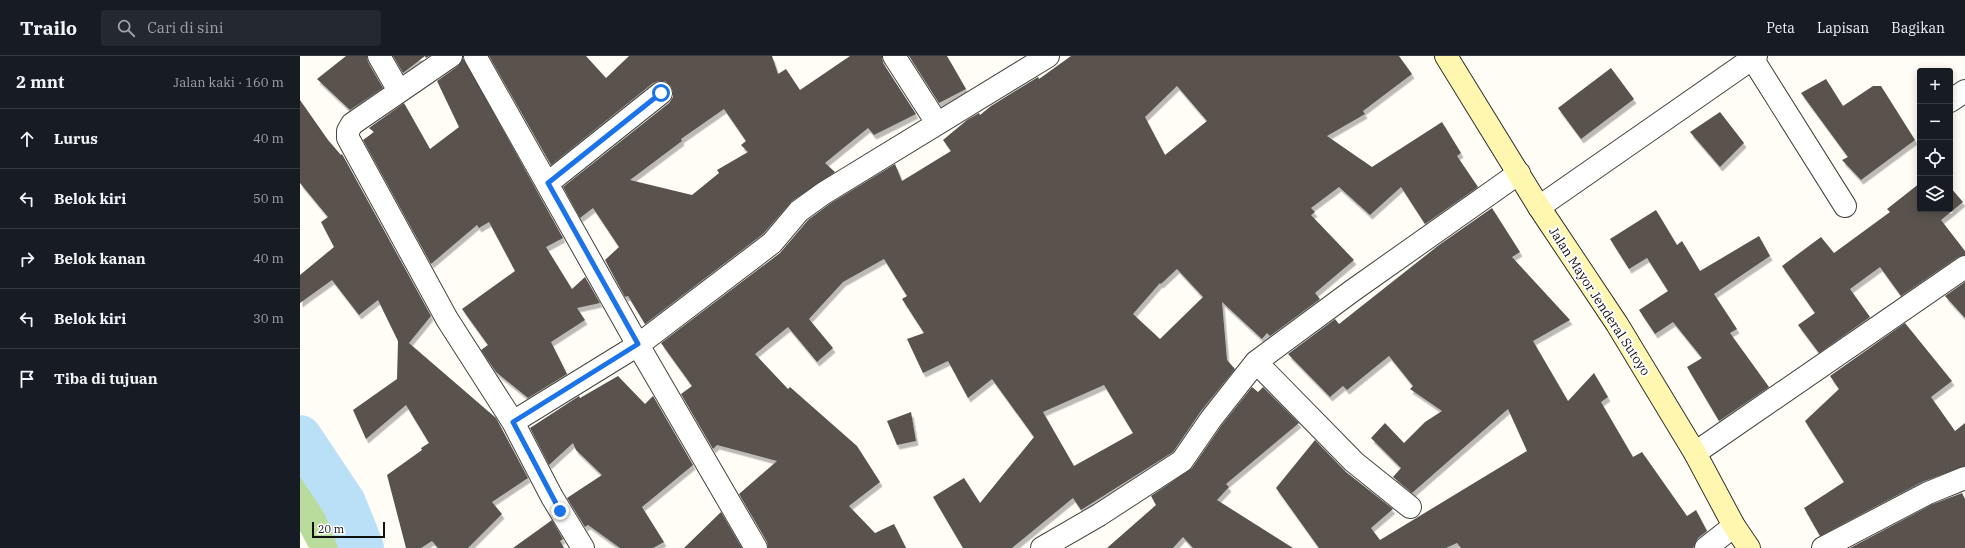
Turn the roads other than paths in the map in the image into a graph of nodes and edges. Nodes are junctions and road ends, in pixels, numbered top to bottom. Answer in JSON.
{"nodes":[{"id":1,"x":379,"y":56,"type":"edge"},
{"id":2,"x":451,"y":56,"type":"edge"},
{"id":3,"x":475,"y":56,"type":"edge"},
{"id":4,"x":894,"y":56,"type":"edge"},
{"id":5,"x":1048,"y":56,"type":"edge"},
{"id":6,"x":1446,"y":56,"type":"edge"},
{"id":7,"x":1754,"y":57,"type":"edge"},
{"id":8,"x":399,"y":91,"type":"junction"},
{"id":9,"x":1965,"y":91,"type":"edge"},
{"id":10,"x":661,"y":93,"type":"dead end"},
{"id":11,"x":1953,"y":99,"type":"edge"},
{"id":12,"x":937,"y":123,"type":"junction"},
{"id":13,"x":1519,"y":173,"type":"junction"},
{"id":14,"x":548,"y":183,"type":"junction"},
{"id":15,"x":1845,"y":206,"type":"dead end"},
{"id":16,"x":1539,"y":207,"type":"junction"},
{"id":17,"x":1965,"y":267,"type":"edge"},
{"id":18,"x":638,"y":344,"type":"junction"},
{"id":19,"x":1256,"y":362,"type":"junction"},
{"id":20,"x":513,"y":422,"type":"junction"},
{"id":21,"x":1695,"y":453,"type":"junction"},
{"id":22,"x":1965,"y":478,"type":"edge"},
{"id":23,"x":1410,"y":507,"type":"dead end"},
{"id":24,"x":1734,"y":526,"type":"junction"},
{"id":25,"x":583,"y":548,"type":"edge"},
{"id":26,"x":756,"y":548,"type":"edge"},
{"id":27,"x":1042,"y":548,"type":"edge"},
{"id":28,"x":1706,"y":548,"type":"edge"},
{"id":29,"x":1749,"y":548,"type":"edge"},
{"id":30,"x":1823,"y":548,"type":"edge"}],
"edges":[{"from":1,"to":8,"type":"street"},
{"from":2,"to":8,"type":"street"},
{"from":3,"to":14,"type":"street"},
{"from":4,"to":12,"type":"street"},
{"from":5,"to":12,"type":"street"},
{"from":6,"to":13,"type":"main road","name":"Jalan Mayor Jenderal Sutoyo"},
{"from":7,"to":15,"type":"street"},
{"from":7,"to":16,"type":"street"},
{"from":8,"to":20,"type":"street"},
{"from":9,"to":11,"type":"street"},
{"from":10,"to":14,"type":"street"},
{"from":12,"to":18,"type":"street"},
{"from":13,"to":16,"type":"main road","name":"Jalan Mayor Jenderal Sutoyo"},
{"from":13,"to":19,"type":"street"},
{"from":14,"to":18,"type":"street"},
{"from":16,"to":21,"type":"main road","name":"Jalan Mayor Jenderal Sutoyo"},
{"from":17,"to":21,"type":"street"},
{"from":18,"to":20,"type":"street"},
{"from":18,"to":26,"type":"street"},
{"from":19,"to":23,"type":"street"},
{"from":19,"to":27,"type":"street"},
{"from":20,"to":25,"type":"street"},
{"from":21,"to":24,"type":"main road","name":"Jalan Mayor Jenderal Sutoyo"},
{"from":22,"to":30,"type":"street"},
{"from":24,"to":28,"type":"street"},
{"from":24,"to":29,"type":"main road","name":"Jalan Mayor Jenderal Sutoyo"}]}
